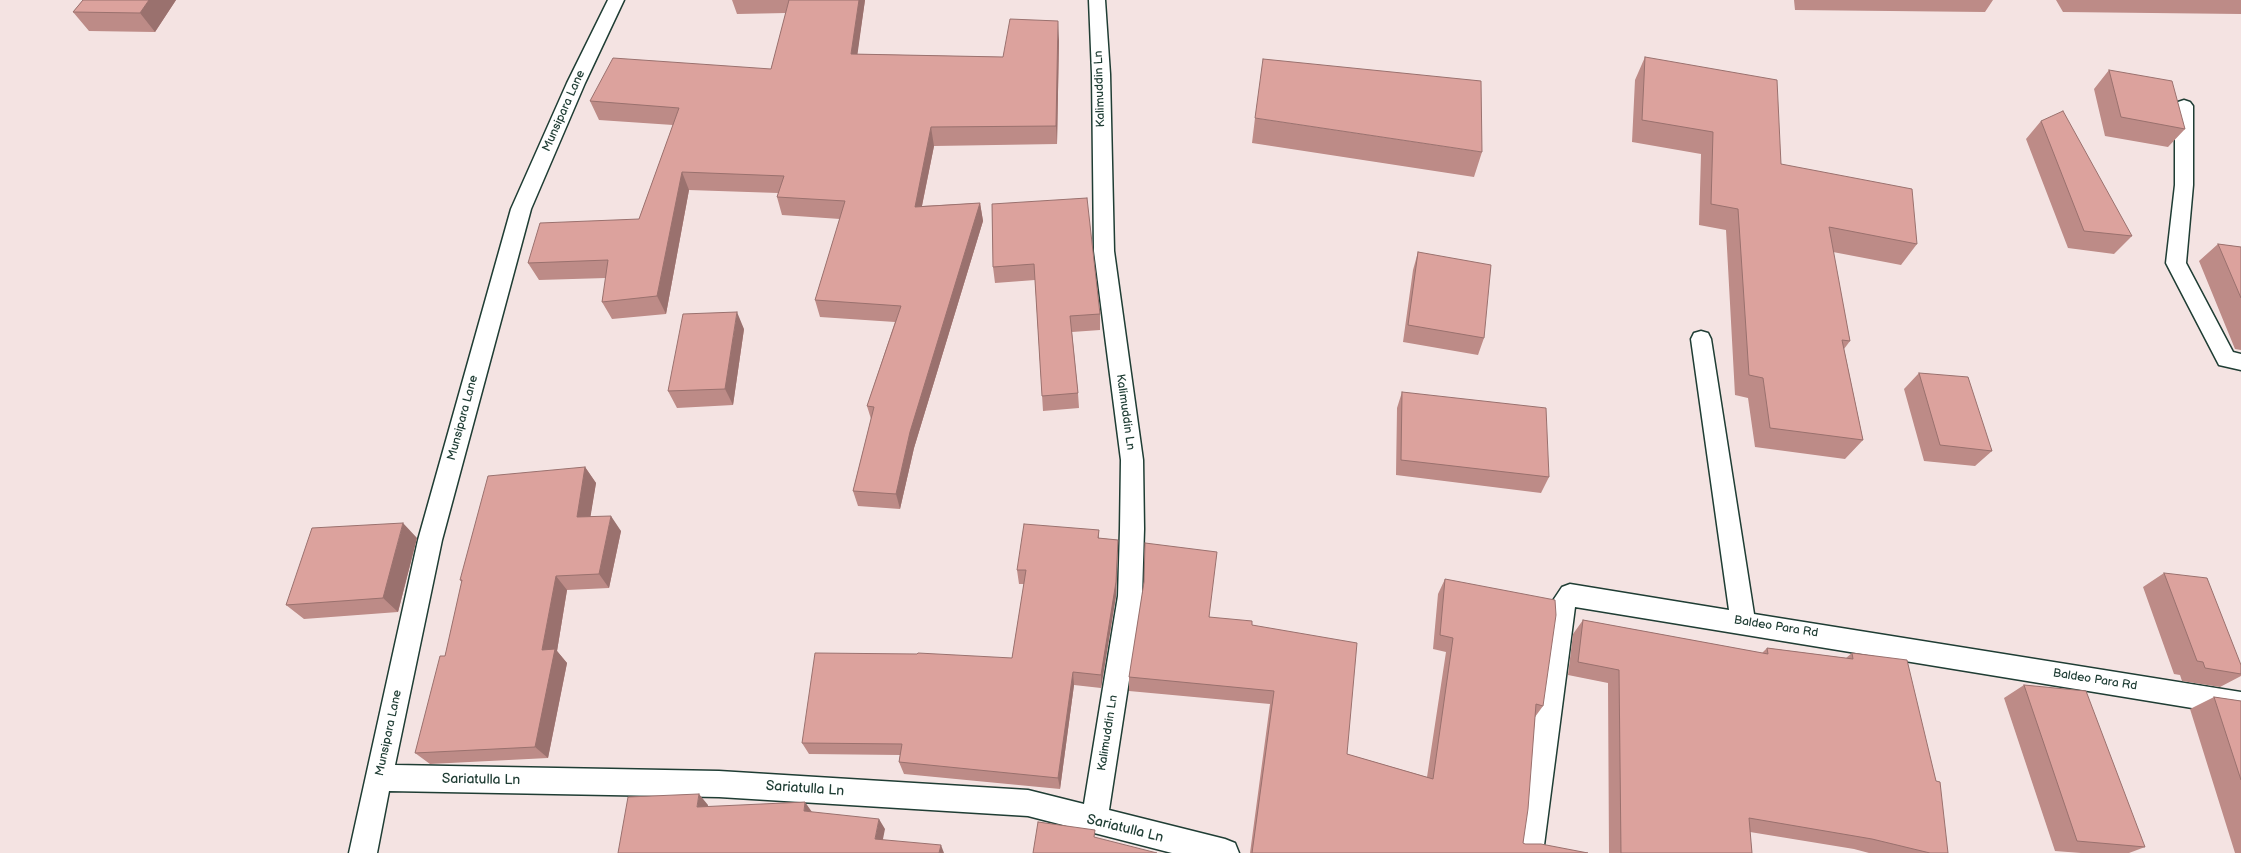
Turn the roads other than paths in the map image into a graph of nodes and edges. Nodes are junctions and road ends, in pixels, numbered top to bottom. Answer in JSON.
{"nodes":[{"id":1,"x":616,"y":0,"type":"edge"},
{"id":2,"x":1097,"y":0,"type":"edge"},
{"id":3,"x":2184,"y":106,"type":"dead end"},
{"id":4,"x":1700,"y":339,"type":"dead end"},
{"id":5,"x":2241,"y":362,"type":"edge"},
{"id":6,"x":1743,"y":622,"type":"junction"},
{"id":7,"x":2241,"y":704,"type":"edge"},
{"id":8,"x":379,"y":778,"type":"junction"},
{"id":9,"x":1094,"y":821,"type":"junction"},
{"id":10,"x":363,"y":853,"type":"edge"},
{"id":11,"x":1225,"y":853,"type":"edge"},
{"id":12,"x":1529,"y":853,"type":"edge"}],
"edges":[{"from":1,"to":8,"type":"street","name":"Munsipara Lane"},
{"from":2,"to":9,"type":"street","name":"Kalimuddin Ln"},
{"from":3,"to":5,"type":"lane"},
{"from":4,"to":6,"type":"street"},
{"from":6,"to":7,"type":"street","name":"Baldeo Para Rd"},
{"from":6,"to":12,"type":"street","name":"Baldeo Para Rd"},
{"from":8,"to":9,"type":"street","name":"Sariatulla Ln"},
{"from":8,"to":10,"type":"street","name":"Munsipara Lane"},
{"from":9,"to":11,"type":"street","name":"Sariatulla Ln"}]}
